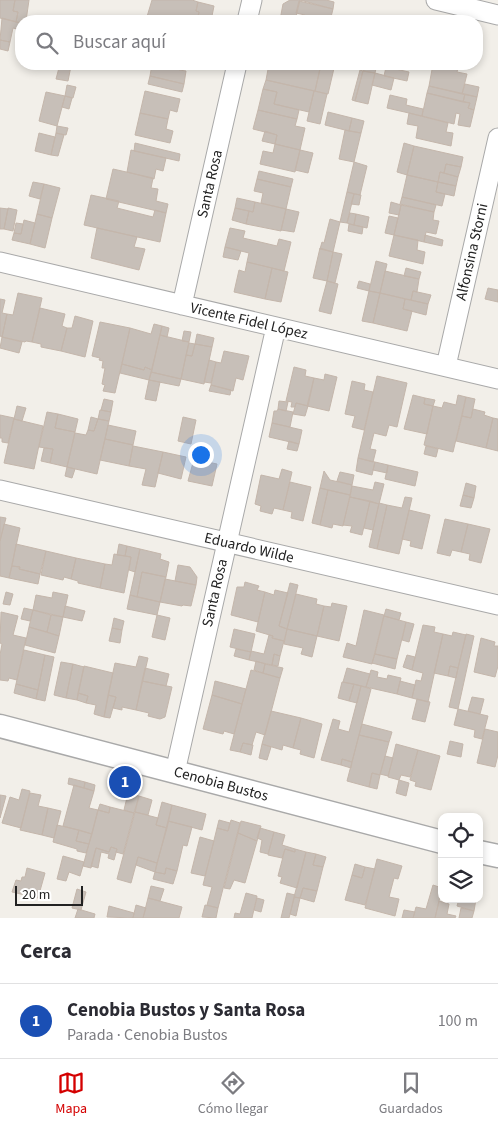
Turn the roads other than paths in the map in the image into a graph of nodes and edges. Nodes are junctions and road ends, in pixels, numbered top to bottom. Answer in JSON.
{"nodes":[{"id":1,"x":252,"y":0,"type":"edge"},
{"id":2,"x":436,"y":0,"type":"edge"},
{"id":3,"x":498,"y":14,"type":"edge"},
{"id":4,"x":248,"y":15,"type":"edge"},
{"id":5,"x":236,"y":70,"type":"edge"},
{"id":6,"x":498,"y":138,"type":"edge"},
{"id":7,"x":0,"y":262,"type":"edge"},
{"id":8,"x":182,"y":305,"type":"junction"},
{"id":9,"x":276,"y":327,"type":"junction"},
{"id":10,"x":446,"y":366,"type":"junction"},
{"id":11,"x":498,"y":379,"type":"edge"},
{"id":12,"x":0,"y":490,"type":"edge"},
{"id":13,"x":227,"y":543,"type":"junction"},
{"id":14,"x":498,"y":605,"type":"edge"},
{"id":15,"x":0,"y":726,"type":"edge"},
{"id":16,"x":175,"y":772,"type":"junction"},
{"id":17,"x":438,"y":841,"type":"edge"},
{"id":18,"x":483,"y":853,"type":"edge"},
{"id":19,"x":498,"y":856,"type":"edge"}],
"edges":[{"from":1,"to":4,"type":"street"},
{"from":2,"to":3,"type":"street"},
{"from":5,"to":8,"type":"street","name":"Santa Rosa"},
{"from":6,"to":10,"type":"street","name":"Alfonsina Storni"},
{"from":7,"to":8,"type":"street","name":"Vicente Fidel López"},
{"from":8,"to":9,"type":"street","name":"Vicente Fidel López"},
{"from":9,"to":10,"type":"street","name":"Vicente Fidel López"},
{"from":9,"to":13,"type":"street","name":"Santa Rosa"},
{"from":10,"to":11,"type":"street","name":"Vicente Fidel López"},
{"from":12,"to":13,"type":"street","name":"Eduardo Wilde"},
{"from":13,"to":14,"type":"street","name":"Eduardo Wilde"},
{"from":13,"to":16,"type":"street","name":"Santa Rosa"},
{"from":15,"to":16,"type":"street","name":"Cenobia Bustos"},
{"from":16,"to":17,"type":"street","name":"Cenobia Bustos"},
{"from":18,"to":19,"type":"street"}]}
